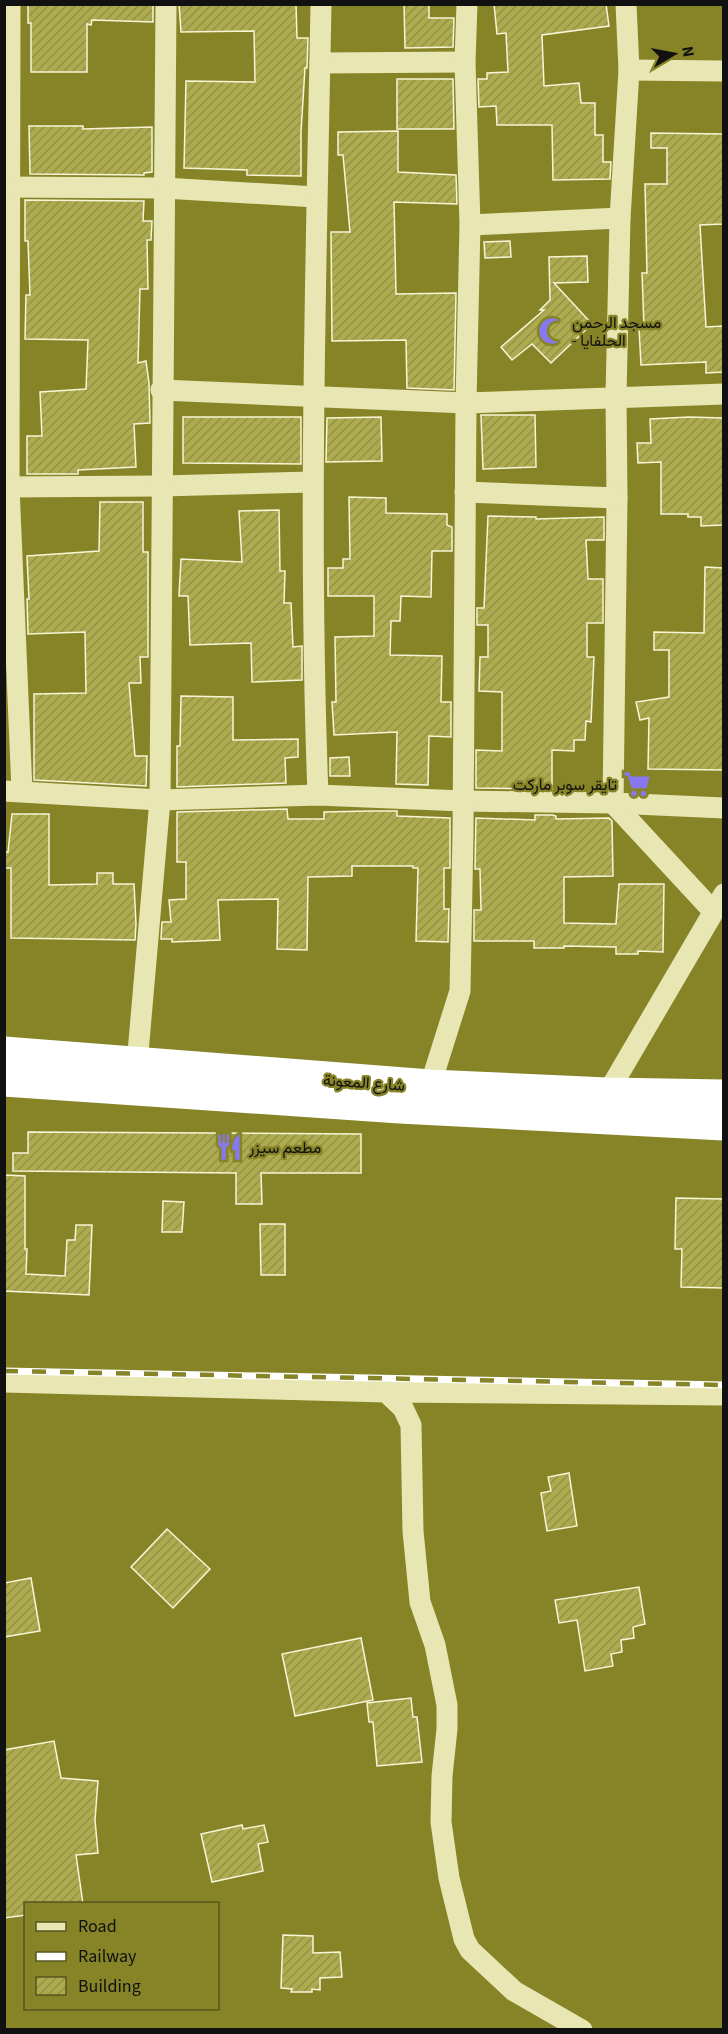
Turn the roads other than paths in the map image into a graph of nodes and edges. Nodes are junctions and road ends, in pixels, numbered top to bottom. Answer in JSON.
{"nodes":[{"id":1,"x":10,"y":4,"type":"edge"},
{"id":2,"x":166,"y":4,"type":"edge"},
{"id":3,"x":321,"y":4,"type":"edge"},
{"id":4,"x":467,"y":4,"type":"edge"},
{"id":5,"x":626,"y":4,"type":"edge"},
{"id":6,"x":465,"y":62,"type":"junction"},
{"id":7,"x":320,"y":63,"type":"junction"},
{"id":8,"x":629,"y":70,"type":"junction"},
{"id":9,"x":723,"y":71,"type":"edge"},
{"id":10,"x":7,"y":186,"type":"edge"},
{"id":11,"x":164,"y":188,"type":"junction"},
{"id":12,"x":316,"y":197,"type":"junction"},
{"id":13,"x":620,"y":218,"type":"junction"},
{"id":14,"x":470,"y":225,"type":"junction"},
{"id":15,"x":161,"y":390,"type":"junction"},
{"id":16,"x":723,"y":394,"type":"edge"},
{"id":17,"x":616,"y":397,"type":"junction"},
{"id":18,"x":314,"y":398,"type":"junction"},
{"id":19,"x":466,"y":403,"type":"junction"},
{"id":20,"x":312,"y":482,"type":"junction"},
{"id":21,"x":162,"y":486,"type":"junction"},
{"id":22,"x":7,"y":487,"type":"edge"},
{"id":23,"x":465,"y":492,"type":"junction"},
{"id":24,"x":617,"y":498,"type":"junction"},
{"id":25,"x":13,"y":791,"type":"edge"},
{"id":26,"x":318,"y":795,"type":"junction"},
{"id":27,"x":160,"y":800,"type":"junction"},
{"id":28,"x":463,"y":801,"type":"junction"},
{"id":29,"x":613,"y":803,"type":"junction"},
{"id":30,"x":723,"y":808,"type":"edge"},
{"id":31,"x":718,"y":902,"type":"edge"},
{"id":32,"x":4,"y":1053,"type":"edge"},
{"id":33,"x":137,"y":1064,"type":"junction"},
{"id":34,"x":4,"y":1080,"type":"edge"},
{"id":35,"x":430,"y":1086,"type":"junction"},
{"id":36,"x":607,"y":1094,"type":"junction"},
{"id":37,"x":723,"y":1096,"type":"edge"},
{"id":38,"x":723,"y":1124,"type":"edge"},
{"id":39,"x":4,"y":1382,"type":"edge"},
{"id":40,"x":386,"y":1392,"type":"junction"},
{"id":41,"x":723,"y":1395,"type":"edge"},
{"id":42,"x":582,"y":2030,"type":"edge"}],
"edges":[{"from":1,"to":10,"type":"street"},
{"from":2,"to":11,"type":"street"},
{"from":3,"to":7,"type":"street"},
{"from":4,"to":6,"type":"street"},
{"from":5,"to":8,"type":"street"},
{"from":6,"to":7,"type":"street"},
{"from":6,"to":14,"type":"street"},
{"from":7,"to":12,"type":"street"},
{"from":8,"to":9,"type":"street"},
{"from":8,"to":13,"type":"street"},
{"from":10,"to":11,"type":"street"},
{"from":10,"to":22,"type":"street"},
{"from":11,"to":12,"type":"street"},
{"from":11,"to":15,"type":"street"},
{"from":12,"to":18,"type":"street"},
{"from":13,"to":14,"type":"street"},
{"from":13,"to":17,"type":"street"},
{"from":14,"to":19,"type":"street"},
{"from":15,"to":18,"type":"street"},
{"from":15,"to":21,"type":"street"},
{"from":16,"to":17,"type":"street"},
{"from":17,"to":19,"type":"street"},
{"from":17,"to":24,"type":"street"},
{"from":18,"to":19,"type":"street"},
{"from":18,"to":20,"type":"street"},
{"from":19,"to":23,"type":"street"},
{"from":20,"to":21,"type":"street"},
{"from":20,"to":26,"type":"street"},
{"from":21,"to":22,"type":"street"},
{"from":21,"to":27,"type":"street"},
{"from":22,"to":25,"type":"street"},
{"from":23,"to":24,"type":"street"},
{"from":23,"to":28,"type":"street"},
{"from":24,"to":29,"type":"street"},
{"from":25,"to":27,"type":"street"},
{"from":26,"to":27,"type":"street"},
{"from":26,"to":28,"type":"street"},
{"from":27,"to":33,"type":"street"},
{"from":28,"to":29,"type":"street"},
{"from":28,"to":35,"type":"street"},
{"from":29,"to":30,"type":"street"},
{"from":29,"to":31,"type":"street"},
{"from":31,"to":36,"type":"street"},
{"from":32,"to":33,"type":"highway","name":"شارع المعونة"},
{"from":33,"to":35,"type":"highway","name":"شارع المعونة"},
{"from":34,"to":38,"type":"highway","name":"شارع المعونة"},
{"from":35,"to":36,"type":"highway","name":"شارع المعونة"},
{"from":36,"to":37,"type":"highway","name":"شارع المعونة"},
{"from":39,"to":40,"type":"street"},
{"from":40,"to":41,"type":"street"},
{"from":40,"to":42,"type":"street"}]}
